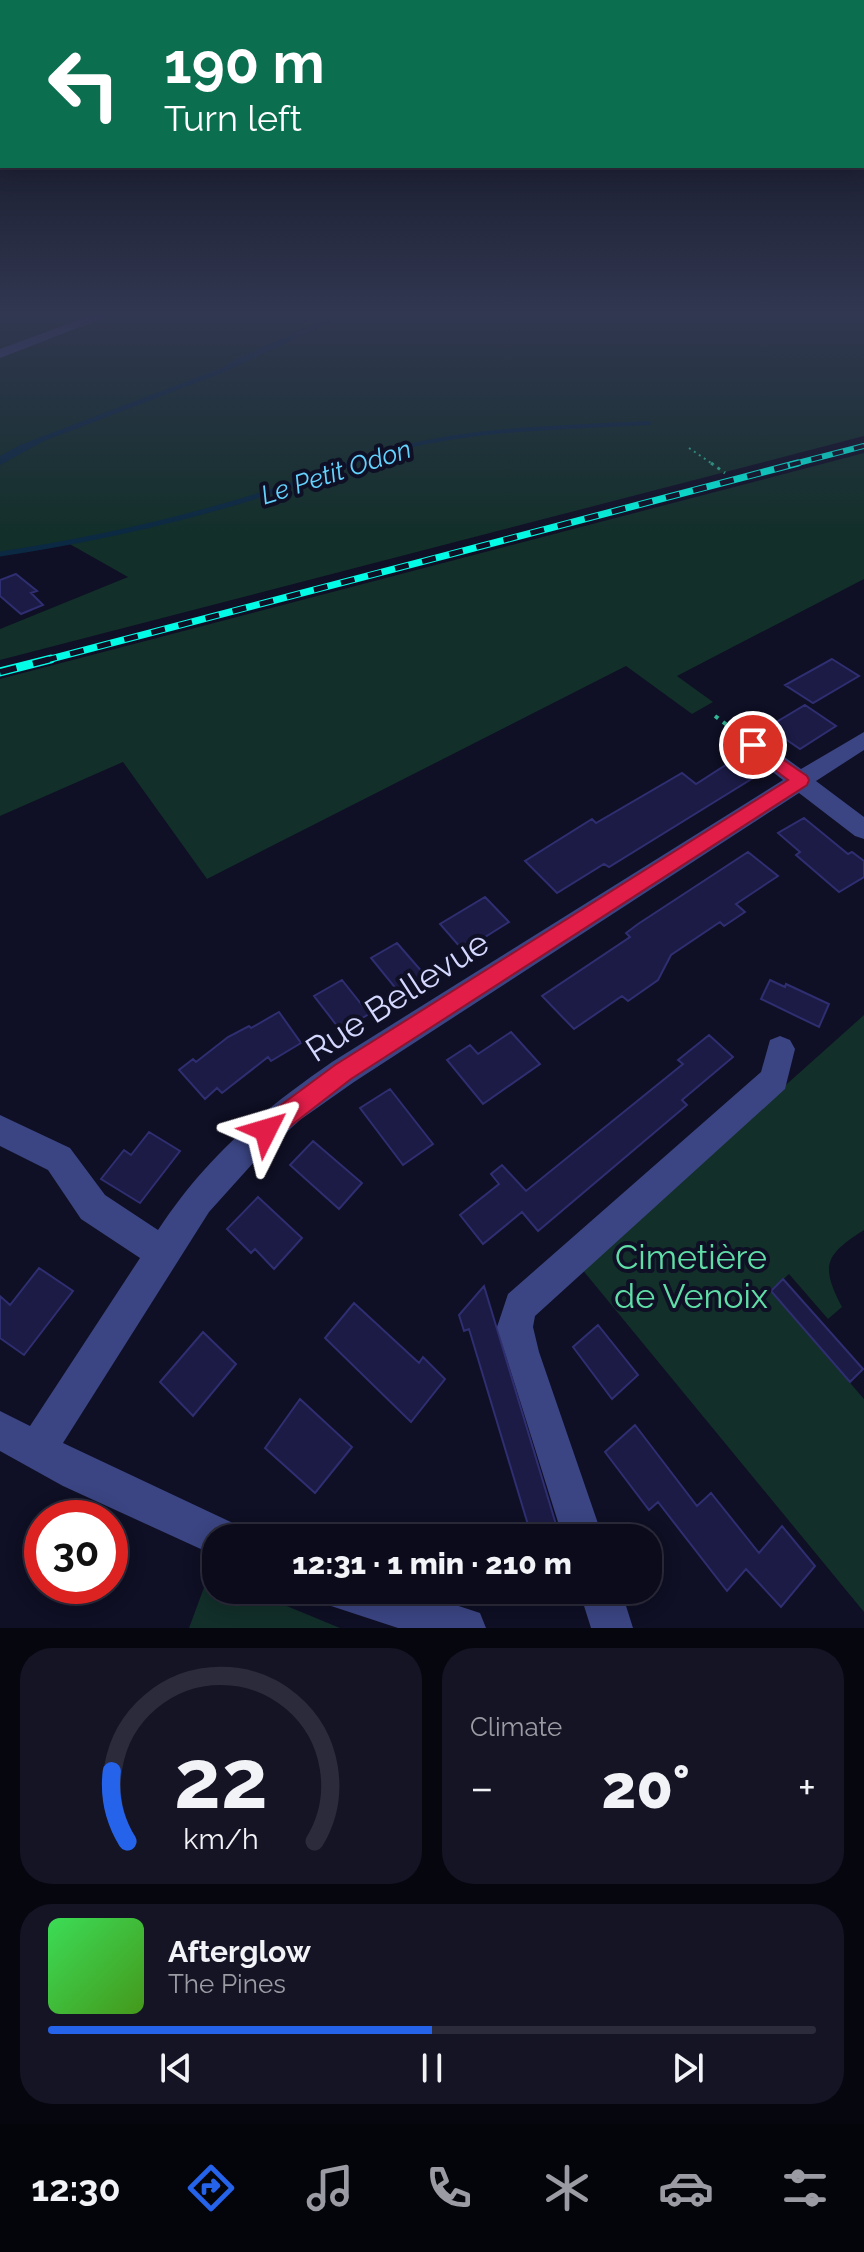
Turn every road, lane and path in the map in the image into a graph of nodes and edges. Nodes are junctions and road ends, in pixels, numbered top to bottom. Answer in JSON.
{"nodes":[{"id":1,"x":689,"y":448,"type":"dead end"},
{"id":2,"x":725,"y":473,"type":"dead end"},
{"id":3,"x":715,"y":716,"type":"dead end"},
{"id":4,"x":864,"y":740,"type":"edge"},
{"id":5,"x":753,"y":745,"type":"joint"},
{"id":6,"x":800,"y":780,"type":"junction"},
{"id":7,"x":864,"y":830,"type":"edge"},
{"id":8,"x":780,"y":1049,"type":"dead end"},
{"id":9,"x":0,"y":1130,"type":"edge"},
{"id":10,"x":161,"y":1252,"type":"junction"},
{"id":11,"x":0,"y":1430,"type":"edge"},
{"id":12,"x":37,"y":1450,"type":"junction"},
{"id":13,"x":578,"y":1524,"type":"edge"},
{"id":14,"x":202,"y":1529,"type":"edge"},
{"id":15,"x":388,"y":1604,"type":"edge"},
{"id":16,"x":604,"y":1604,"type":"edge"},
{"id":17,"x":465,"y":1628,"type":"edge"},
{"id":18,"x":612,"y":1628,"type":"edge"}],
"edges":[{"from":1,"to":2,"type":"path"},
{"from":3,"to":5,"type":"path"},
{"from":4,"to":6,"type":"street","name":"Rue Bellevue"},
{"from":5,"to":6,"type":"street"},
{"from":6,"to":7,"type":"street"},
{"from":6,"to":10,"type":"street","name":"Rue Bellevue"},
{"from":8,"to":13,"type":"street"},
{"from":9,"to":10,"type":"street"},
{"from":10,"to":12,"type":"street","name":"Rue Bellevue"},
{"from":11,"to":12,"type":"street"},
{"from":12,"to":14,"type":"street"},
{"from":15,"to":17,"type":"street"},
{"from":16,"to":18,"type":"street"}]}
